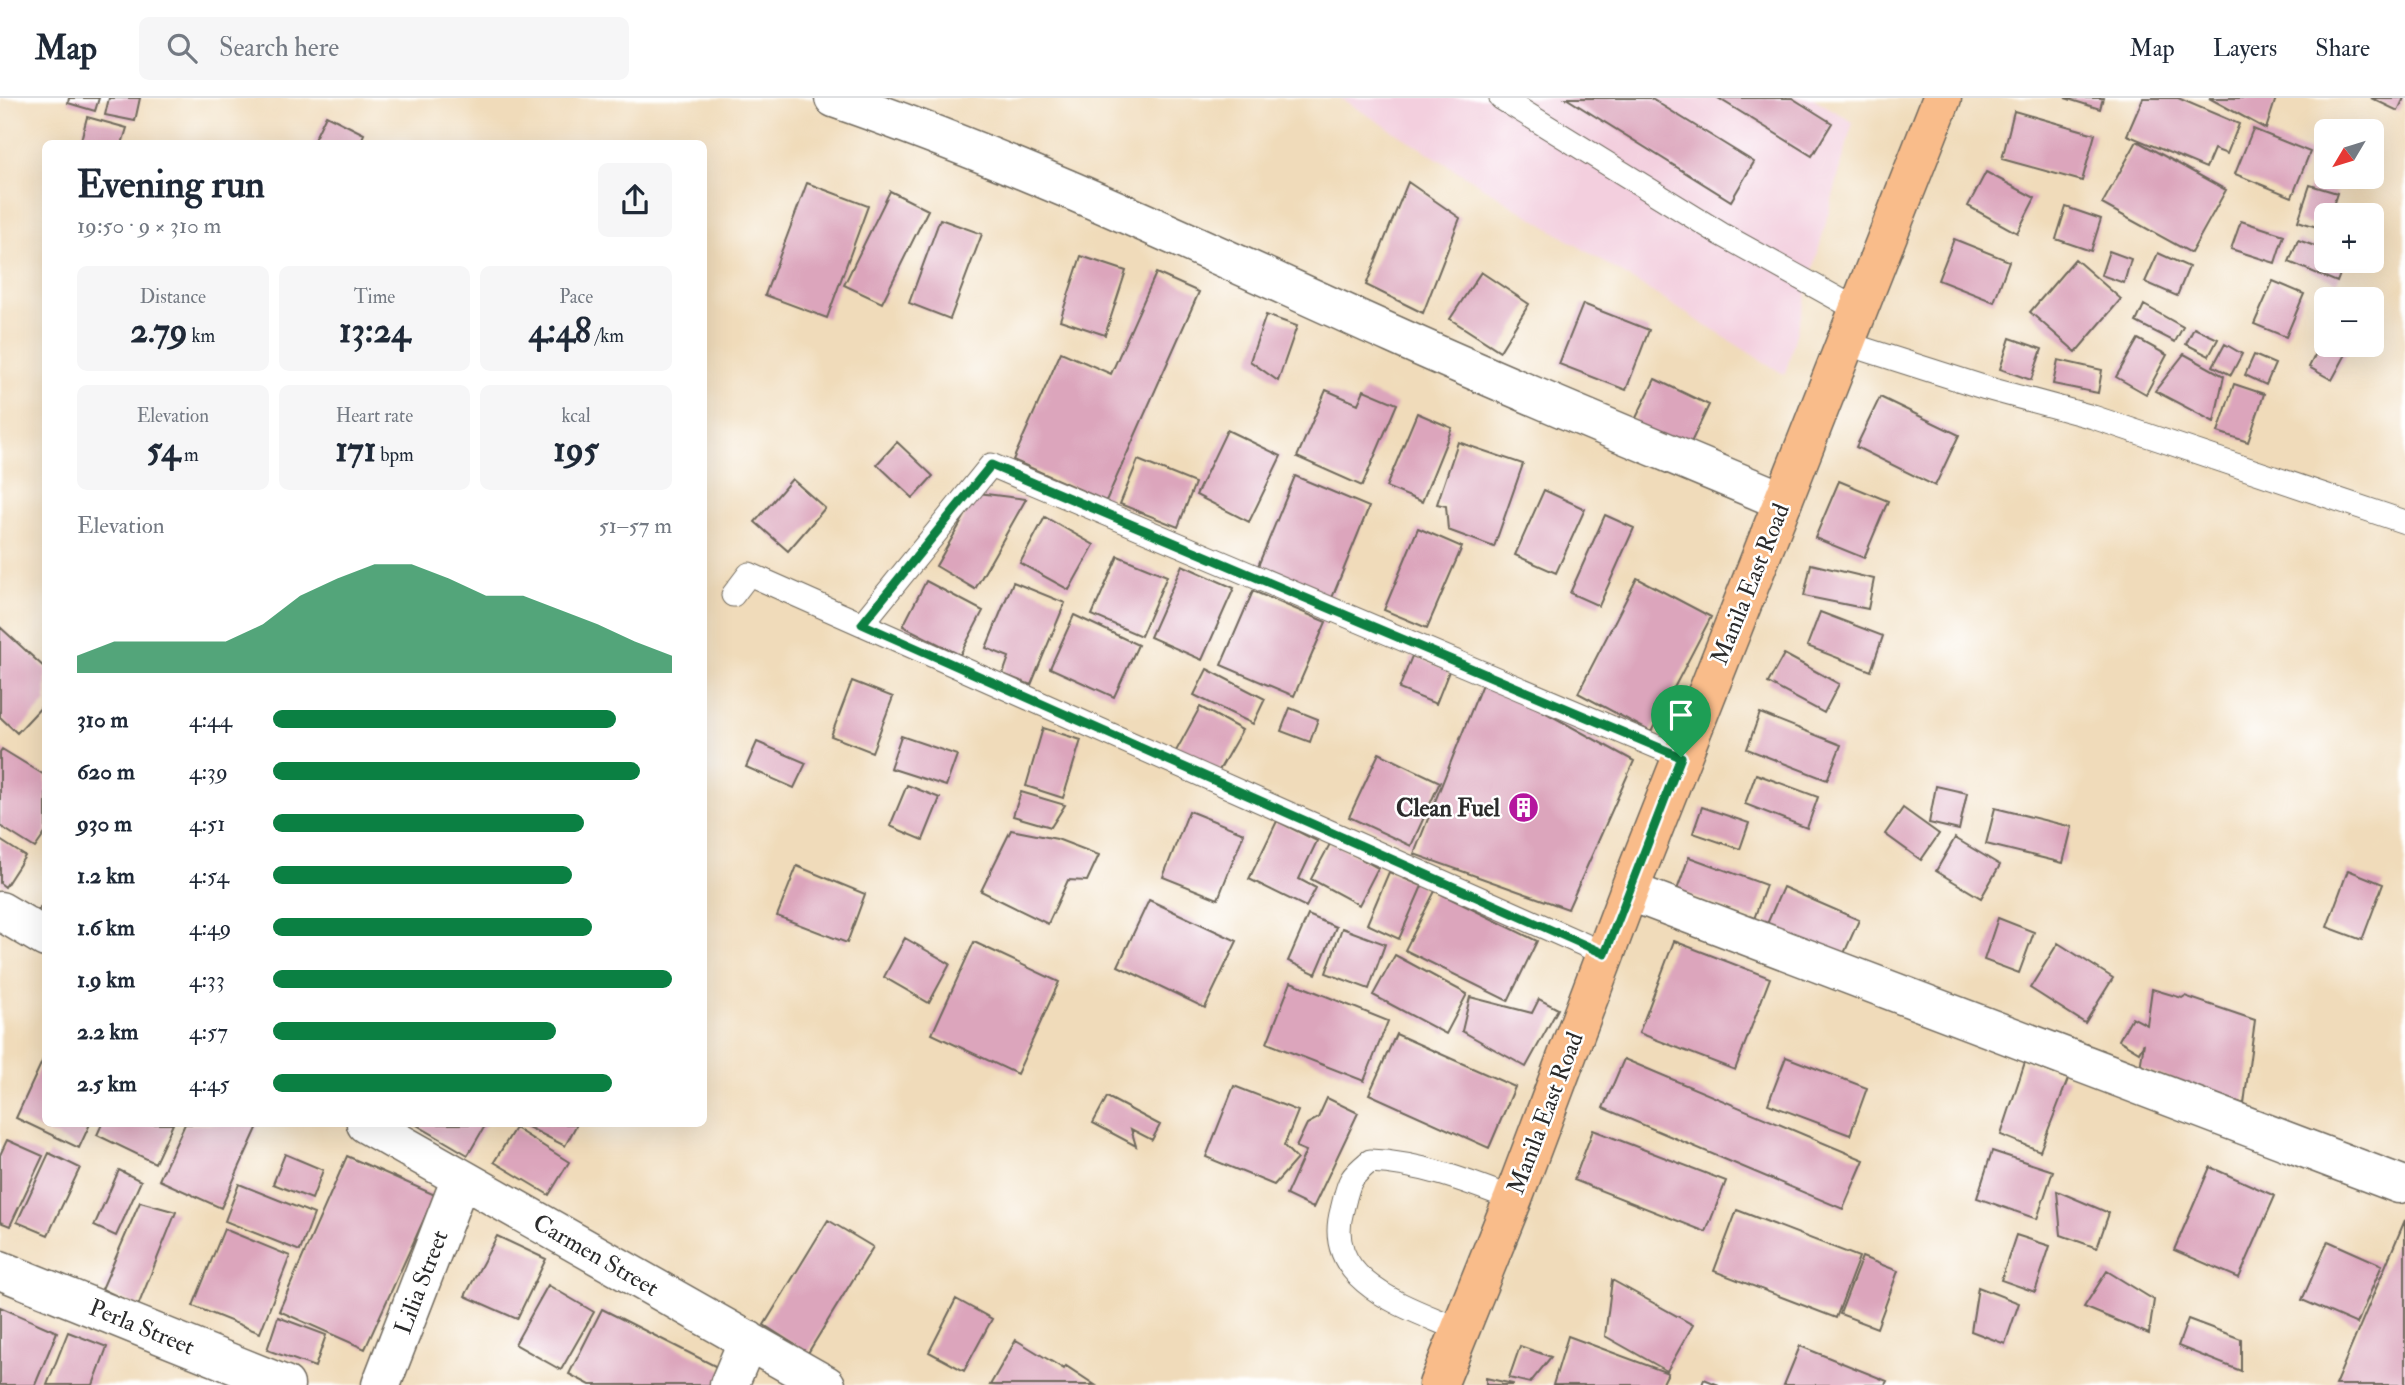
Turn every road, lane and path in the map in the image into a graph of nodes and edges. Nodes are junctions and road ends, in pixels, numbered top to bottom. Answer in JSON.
{"nodes":[{"id":1,"x":834,"y":98,"type":"edge"},
{"id":2,"x":1501,"y":98,"type":"edge"},
{"id":3,"x":1942,"y":98,"type":"edge"},
{"id":4,"x":1852,"y":327,"type":"junction"},
{"id":5,"x":1783,"y":501,"type":"junction"},
{"id":6,"x":2405,"y":522,"type":"edge"},
{"id":7,"x":733,"y":595,"type":"dead end"},
{"id":8,"x":862,"y":624,"type":"junction"},
{"id":9,"x":1681,"y":757,"type":"junction"},
{"id":10,"x":1629,"y":891,"type":"junction"},
{"id":11,"x":0,"y":911,"type":"edge"},
{"id":12,"x":42,"y":936,"type":"edge"},
{"id":13,"x":1605,"y":954,"type":"junction"},
{"id":14,"x":371,"y":1127,"type":"edge"},
{"id":15,"x":461,"y":1178,"type":"junction"},
{"id":16,"x":2399,"y":1184,"type":"dead end"},
{"id":17,"x":1513,"y":1199,"type":"junction"},
{"id":18,"x":0,"y":1270,"type":"edge"},
{"id":19,"x":1460,"y":1330,"type":"junction"},
{"id":20,"x":747,"y":1340,"type":"junction"},
{"id":21,"x":285,"y":1385,"type":"edge"},
{"id":22,"x":381,"y":1385,"type":"edge"},
{"id":23,"x":729,"y":1385,"type":"edge"},
{"id":24,"x":826,"y":1385,"type":"edge"},
{"id":25,"x":1438,"y":1385,"type":"edge"}],
"edges":[{"from":1,"to":5,"type":"street"},
{"from":2,"to":4,"type":"lane"},
{"from":3,"to":4,"type":"main road","name":"Manila East Road"},
{"from":4,"to":5,"type":"main road","name":"Manila East Road"},
{"from":4,"to":6,"type":"lane"},
{"from":5,"to":9,"type":"main road","name":"Manila East Road"},
{"from":7,"to":8,"type":"lane"},
{"from":8,"to":9,"type":"lane"},
{"from":8,"to":13,"type":"lane"},
{"from":9,"to":10,"type":"main road","name":"Manila East Road"},
{"from":10,"to":13,"type":"main road","name":"Manila East Road"},
{"from":10,"to":16,"type":"street"},
{"from":11,"to":12,"type":"street"},
{"from":13,"to":17,"type":"main road","name":"Manila East Road"},
{"from":14,"to":15,"type":"street","name":"Carmen Street"},
{"from":15,"to":20,"type":"street","name":"Carmen Street"},
{"from":15,"to":22,"type":"street","name":"Lilia Street"},
{"from":17,"to":19,"type":"main road","name":"Manila East Road"},
{"from":17,"to":19,"type":"lane"},
{"from":18,"to":21,"type":"street","name":"Perla Street"},
{"from":19,"to":25,"type":"main road","name":"Manila East Road"},
{"from":20,"to":23,"type":"street"},
{"from":20,"to":24,"type":"street","name":"Carmen Street"}]}
